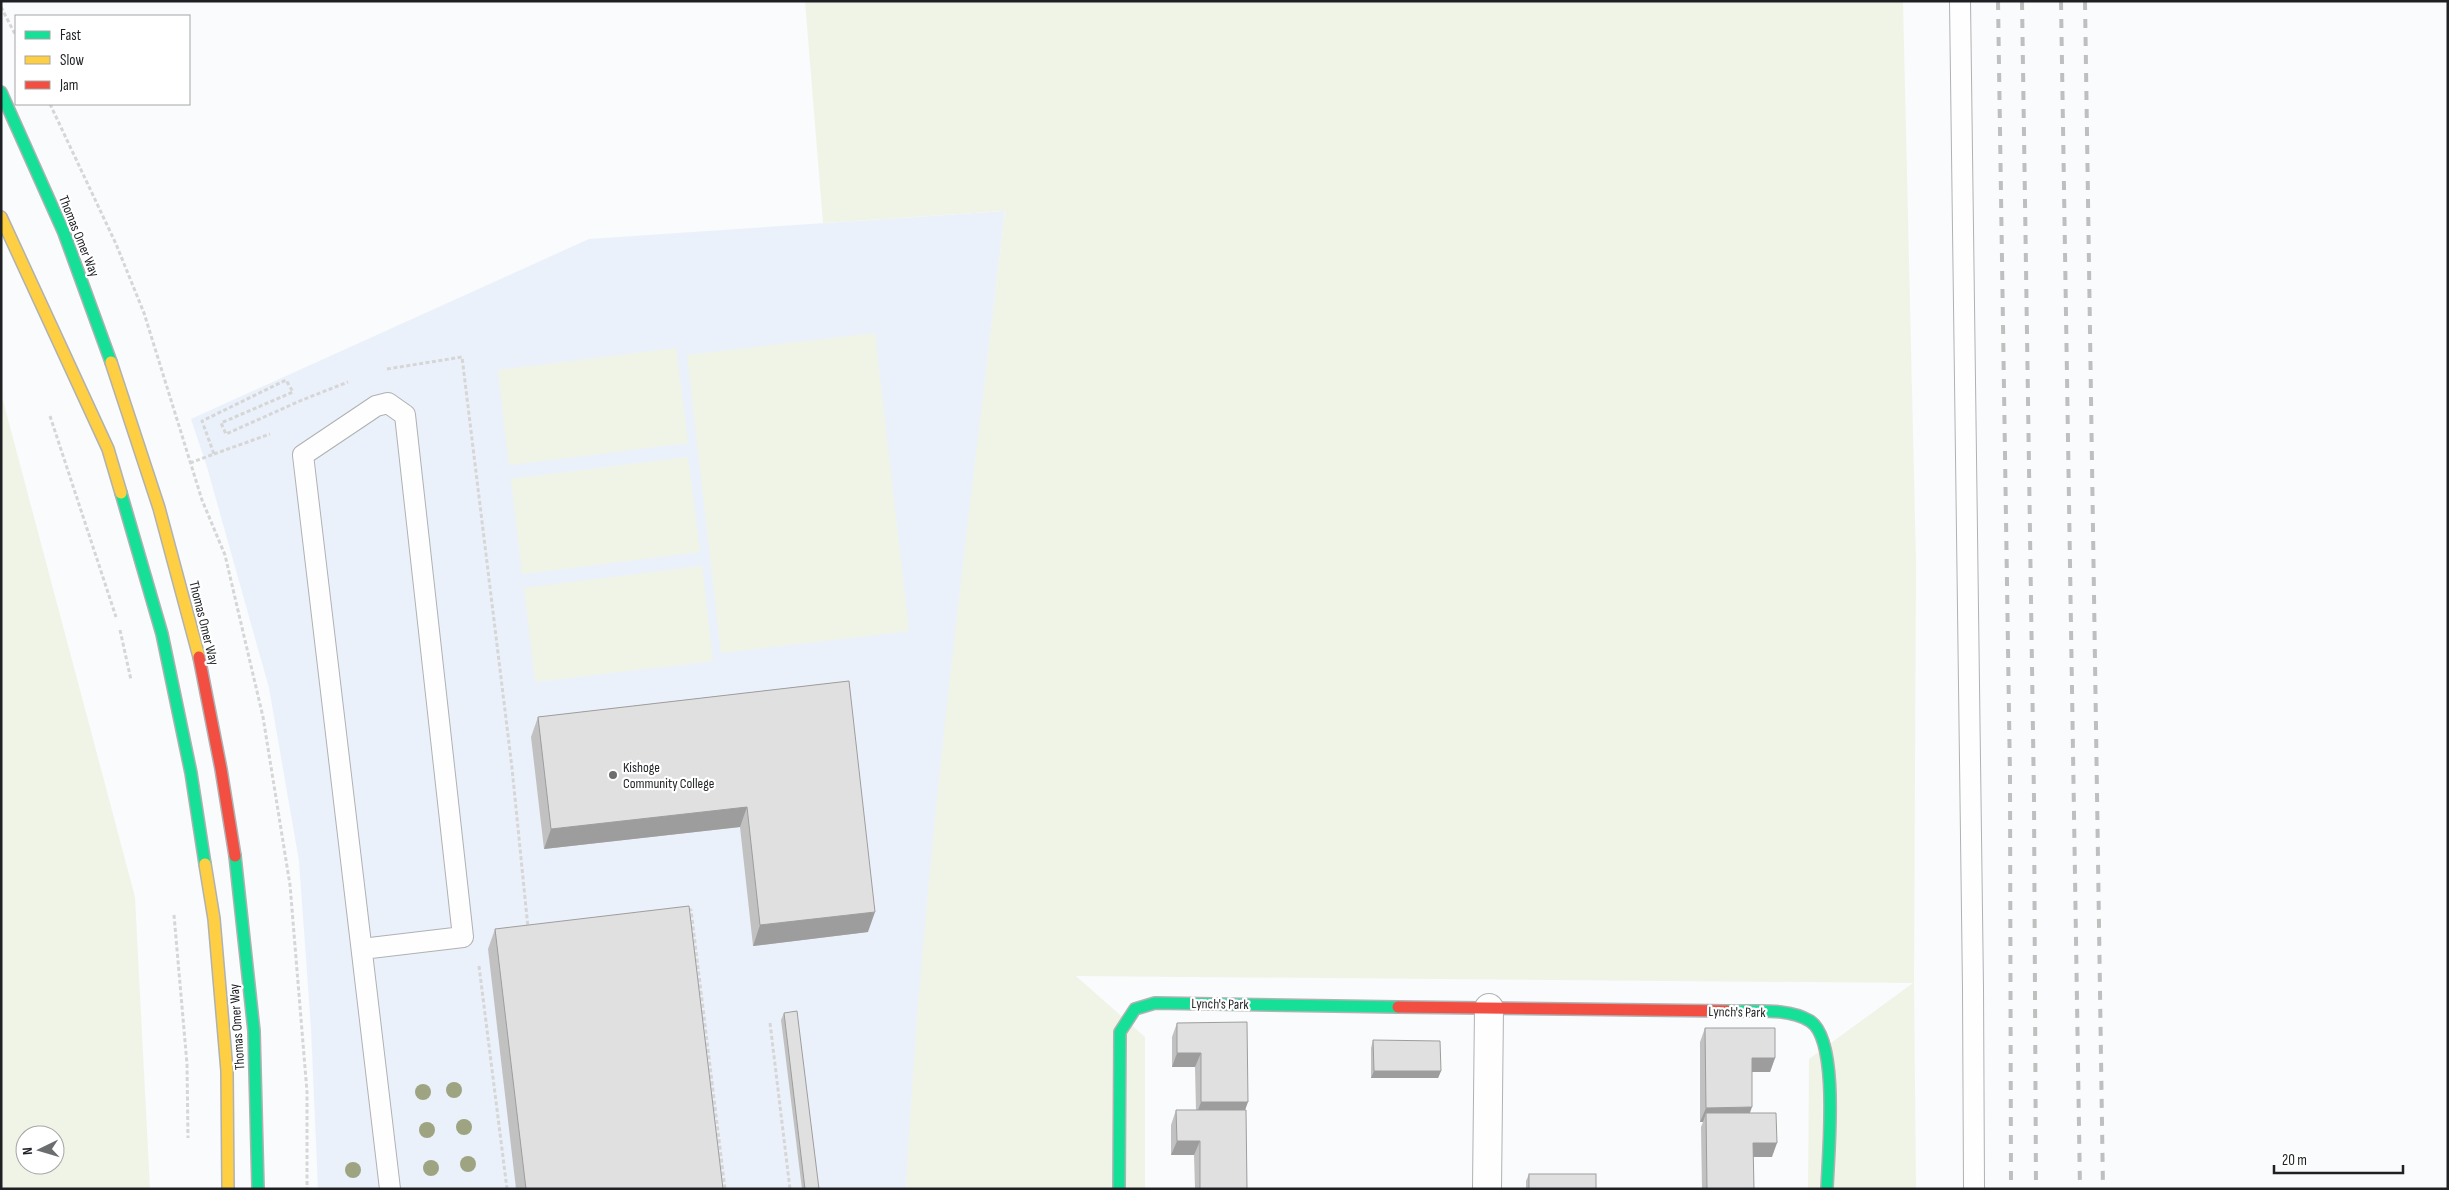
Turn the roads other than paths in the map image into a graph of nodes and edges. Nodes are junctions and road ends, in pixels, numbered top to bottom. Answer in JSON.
{"nodes":[{"id":1,"x":1960,"y":1,"type":"edge"},
{"id":2,"x":1,"y":92,"type":"edge"},
{"id":3,"x":1,"y":217,"type":"edge"},
{"id":4,"x":362,"y":949,"type":"junction"},
{"id":5,"x":1489,"y":1008,"type":"junction"},
{"id":6,"x":228,"y":1189,"type":"edge"},
{"id":7,"x":258,"y":1189,"type":"edge"},
{"id":8,"x":390,"y":1189,"type":"edge"},
{"id":9,"x":1119,"y":1189,"type":"edge"},
{"id":10,"x":1487,"y":1189,"type":"edge"},
{"id":11,"x":1827,"y":1189,"type":"edge"},
{"id":12,"x":1974,"y":1189,"type":"edge"}],
"edges":[{"from":1,"to":12,"type":"lane"},
{"from":2,"to":7,"type":"street","name":"Thomas Omer Way"},
{"from":3,"to":6,"type":"street","name":"Thomas Omer Way"},
{"from":4,"to":4,"type":"lane"},
{"from":4,"to":8,"type":"lane"},
{"from":5,"to":9,"type":"street","name":"Lynch's Park"},
{"from":5,"to":10,"type":"street"},
{"from":5,"to":11,"type":"street","name":"Lynch's Park"}]}
